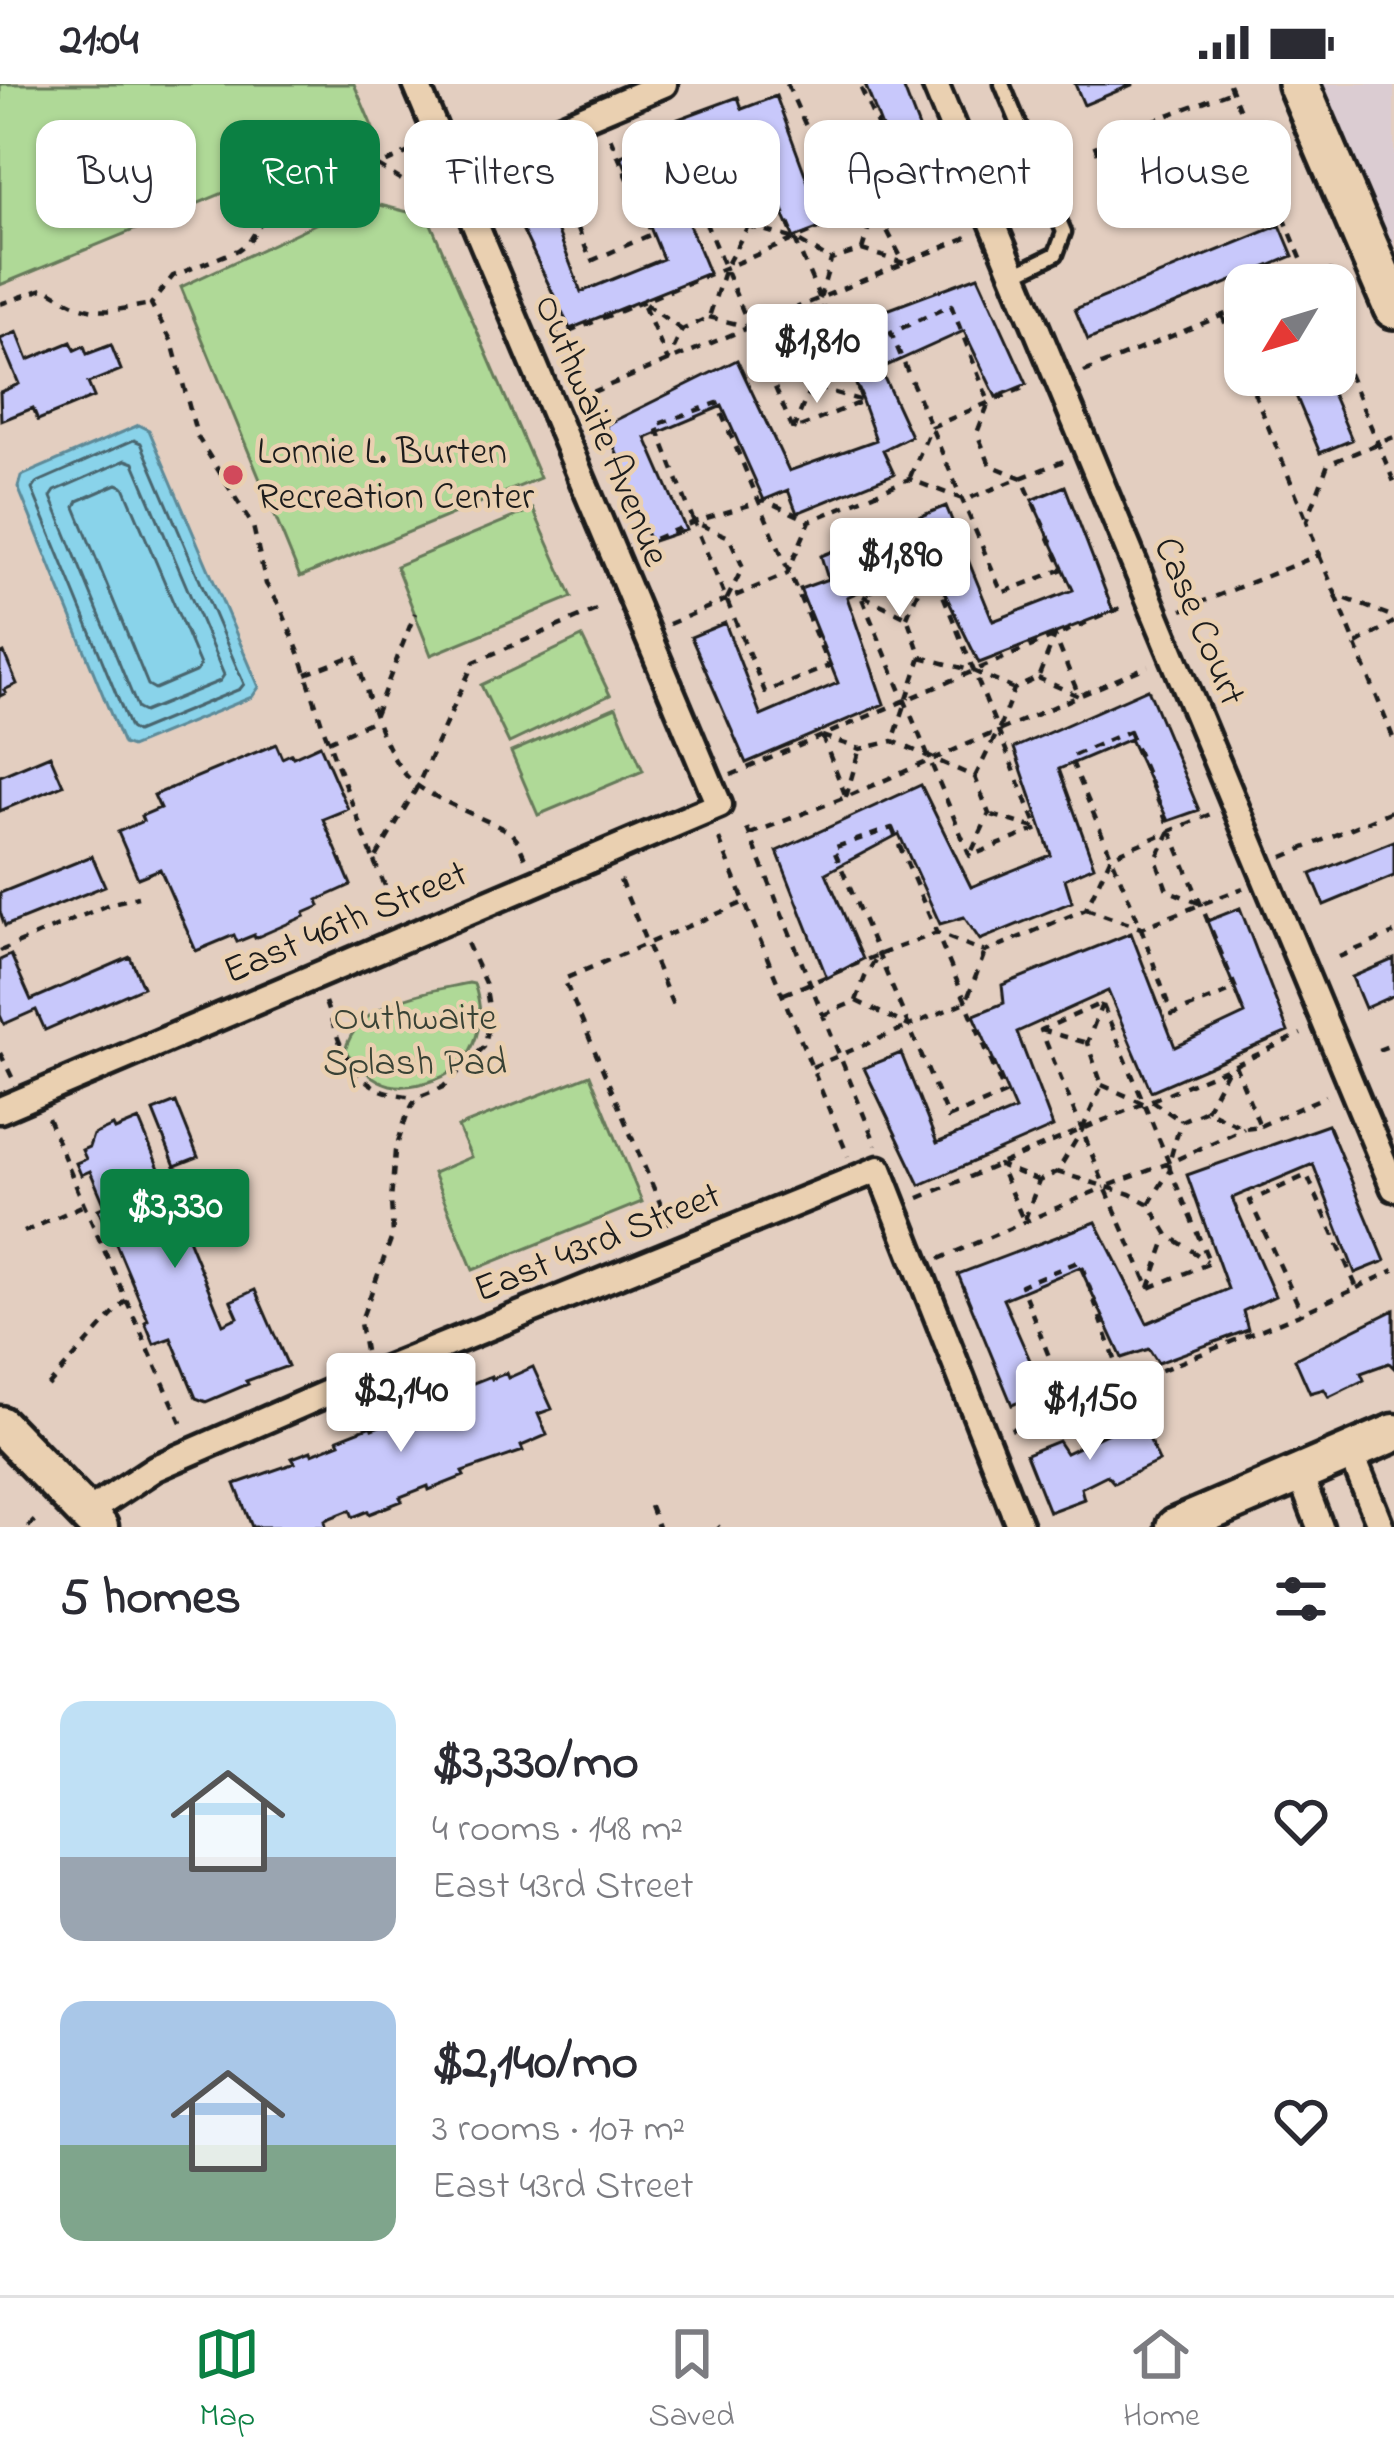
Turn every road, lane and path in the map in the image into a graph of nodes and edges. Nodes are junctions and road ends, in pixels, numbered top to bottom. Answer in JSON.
{"nodes":[{"id":1,"x":416,"y":84,"type":"edge"},
{"id":2,"x":664,"y":84,"type":"edge"},
{"id":3,"x":787,"y":84,"type":"edge"},
{"id":4,"x":859,"y":84,"type":"edge"},
{"id":5,"x":935,"y":84,"type":"edge"},
{"id":6,"x":1002,"y":84,"type":"edge"},
{"id":7,"x":1298,"y":84,"type":"edge"},
{"id":8,"x":1230,"y":88,"type":"edge"},
{"id":9,"x":431,"y":120,"type":"edge"},
{"id":10,"x":579,"y":120,"type":"edge"},
{"id":11,"x":1151,"y":120,"type":"edge"},
{"id":12,"x":604,"y":125,"type":"dead end"},
{"id":13,"x":780,"y":204,"type":"edge"},
{"id":14,"x":258,"y":228,"type":"edge"},
{"id":15,"x":476,"y":228,"type":"edge"},
{"id":16,"x":578,"y":228,"type":"edge"},
{"id":17,"x":708,"y":228,"type":"edge"},
{"id":18,"x":747,"y":228,"type":"edge"},
{"id":19,"x":755,"y":228,"type":"edge"},
{"id":20,"x":822,"y":228,"type":"edge"},
{"id":21,"x":869,"y":228,"type":"edge"},
{"id":22,"x":886,"y":228,"type":"edge"},
{"id":23,"x":981,"y":231,"type":"dead end"},
{"id":24,"x":795,"y":239,"type":"junction"},
{"id":25,"x":862,"y":250,"type":"junction"},
{"id":26,"x":831,"y":260,"type":"junction"},
{"id":27,"x":904,"y":263,"type":"junction"},
{"id":28,"x":1303,"y":264,"type":"edge"},
{"id":29,"x":725,"y":268,"type":"junction"},
{"id":30,"x":1014,"y":275,"type":"junction"},
{"id":31,"x":820,"y":298,"type":"junction"},
{"id":32,"x":642,"y":302,"type":"junction"},
{"id":33,"x":0,"y":304,"type":"edge"},
{"id":34,"x":151,"y":304,"type":"junction"},
{"id":35,"x":1394,"y":308,"type":"edge"},
{"id":36,"x":1222,"y":315,"type":"joint"},
{"id":37,"x":709,"y":317,"type":"junction"},
{"id":38,"x":1224,"y":320,"type":"edge"},
{"id":39,"x":682,"y":330,"type":"junction"},
{"id":40,"x":751,"y":330,"type":"junction"},
{"id":41,"x":547,"y":341,"type":"dead end"},
{"id":42,"x":795,"y":347,"type":"junction"},
{"id":43,"x":668,"y":361,"type":"junction"},
{"id":44,"x":1072,"y":377,"type":"dead end"},
{"id":45,"x":1041,"y":380,"type":"dead end"},
{"id":46,"x":811,"y":386,"type":"junction"},
{"id":47,"x":1356,"y":391,"type":"edge"},
{"id":48,"x":1255,"y":396,"type":"edge"},
{"id":49,"x":571,"y":401,"type":"dead end"},
{"id":50,"x":863,"y":401,"type":"junction"},
{"id":51,"x":989,"y":402,"type":"junction"},
{"id":52,"x":931,"y":427,"type":"junction"},
{"id":53,"x":793,"y":430,"type":"junction"},
{"id":54,"x":1394,"y":437,"type":"edge"},
{"id":55,"x":1378,"y":444,"type":"junction"},
{"id":56,"x":1073,"y":457,"type":"dead end"},
{"id":57,"x":1022,"y":478,"type":"junction"},
{"id":58,"x":910,"y":479,"type":"junction"},
{"id":59,"x":1394,"y":482,"type":"edge"},
{"id":60,"x":961,"y":499,"type":"junction"},
{"id":61,"x":759,"y":502,"type":"junction"},
{"id":62,"x":810,"y":521,"type":"junction"},
{"id":63,"x":1307,"y":521,"type":"junction"},
{"id":64,"x":694,"y":522,"type":"junction"},
{"id":65,"x":634,"y":548,"type":"dead end"},
{"id":66,"x":1319,"y":556,"type":"junction"},
{"id":67,"x":930,"y":563,"type":"junction"},
{"id":68,"x":788,"y":571,"type":"junction"},
{"id":69,"x":1336,"y":595,"type":"junction"},
{"id":70,"x":861,"y":596,"type":"junction"},
{"id":71,"x":727,"y":599,"type":"junction"},
{"id":72,"x":1133,"y":602,"type":"dead end"},
{"id":73,"x":601,"y":608,"type":"dead end"},
{"id":74,"x":415,"y":613,"type":"dead end"},
{"id":75,"x":1171,"y":614,"type":"dead end"},
{"id":76,"x":907,"y":617,"type":"junction"},
{"id":77,"x":1394,"y":620,"type":"edge"},
{"id":78,"x":669,"y":624,"type":"dead end"},
{"id":79,"x":1054,"y":636,"type":"junction"},
{"id":80,"x":1356,"y":644,"type":"junction"},
{"id":81,"x":921,"y":657,"type":"junction"},
{"id":82,"x":1158,"y":662,"type":"dead end"},
{"id":83,"x":973,"y":671,"type":"junction"},
{"id":84,"x":306,"y":674,"type":"junction"},
{"id":85,"x":1038,"y":678,"type":"junction"},
{"id":86,"x":1014,"y":689,"type":"junction"},
{"id":87,"x":1079,"y":696,"type":"junction"},
{"id":88,"x":905,"y":700,"type":"junction"},
{"id":89,"x":376,"y":717,"type":"junction"},
{"id":90,"x":998,"y":731,"type":"junction"},
{"id":91,"x":822,"y":736,"type":"junction"},
{"id":92,"x":1394,"y":740,"type":"edge"},
{"id":93,"x":328,"y":741,"type":"junction"},
{"id":94,"x":893,"y":741,"type":"junction"},
{"id":95,"x":860,"y":749,"type":"junction"},
{"id":96,"x":931,"y":760,"type":"junction"},
{"id":97,"x":730,"y":775,"type":"dead end"},
{"id":98,"x":975,"y":777,"type":"junction"},
{"id":99,"x":417,"y":786,"type":"junction"},
{"id":100,"x":846,"y":797,"type":"junction"},
{"id":101,"x":719,"y":805,"type":"joint"},
{"id":102,"x":1394,"y":810,"type":"edge"},
{"id":103,"x":1218,"y":811,"type":"dead end"},
{"id":104,"x":989,"y":814,"type":"junction"},
{"id":105,"x":1038,"y":829,"type":"junction"},
{"id":106,"x":1170,"y":831,"type":"junction"},
{"id":107,"x":719,"y":839,"type":"dead end"},
{"id":108,"x":970,"y":856,"type":"junction"},
{"id":109,"x":1112,"y":856,"type":"junction"},
{"id":110,"x":374,"y":860,"type":"junction"},
{"id":111,"x":526,"y":860,"type":"dead end"},
{"id":112,"x":1274,"y":860,"type":"dead end"},
{"id":113,"x":620,"y":880,"type":"dead end"},
{"id":114,"x":1249,"y":885,"type":"dead end"},
{"id":115,"x":138,"y":897,"type":"dead end"},
{"id":116,"x":745,"y":902,"type":"junction"},
{"id":117,"x":1201,"y":904,"type":"junction"},
{"id":118,"x":1086,"y":909,"type":"junction"},
{"id":119,"x":397,"y":913,"type":"dead end"},
{"id":120,"x":1141,"y":928,"type":"junction"},
{"id":121,"x":937,"y":933,"type":"junction"},
{"id":122,"x":1394,"y":933,"type":"edge"},
{"id":123,"x":467,"y":943,"type":"dead end"},
{"id":124,"x":646,"y":944,"type":"junction"},
{"id":125,"x":0,"y":951,"type":"edge"},
{"id":126,"x":985,"y":952,"type":"junction"},
{"id":127,"x":878,"y":955,"type":"junction"},
{"id":128,"x":1339,"y":957,"type":"dead end"},
{"id":129,"x":811,"y":985,"type":"junction"},
{"id":130,"x":782,"y":995,"type":"junction"},
{"id":131,"x":856,"y":1001,"type":"junction"},
{"id":132,"x":966,"y":1001,"type":"junction"},
{"id":133,"x":326,"y":1003,"type":"dead end"},
{"id":134,"x":1102,"y":1004,"type":"junction"},
{"id":135,"x":675,"y":1010,"type":"dead end"},
{"id":136,"x":823,"y":1015,"type":"junction"},
{"id":137,"x":909,"y":1026,"type":"junction"},
{"id":138,"x":1041,"y":1030,"type":"junction"},
{"id":139,"x":1310,"y":1030,"type":"dead end"},
{"id":140,"x":1087,"y":1043,"type":"junction"},
{"id":141,"x":1394,"y":1044,"type":"edge"},
{"id":142,"x":1378,"y":1051,"type":"dead end"},
{"id":143,"x":0,"y":1052,"type":"edge"},
{"id":144,"x":839,"y":1055,"type":"junction"},
{"id":145,"x":812,"y":1067,"type":"junction"},
{"id":146,"x":1232,"y":1067,"type":"junction"},
{"id":147,"x":13,"y":1079,"type":"dead end"},
{"id":148,"x":1102,"y":1085,"type":"junction"},
{"id":149,"x":1335,"y":1091,"type":"dead end"},
{"id":150,"x":416,"y":1098,"type":"junction"},
{"id":151,"x":1149,"y":1102,"type":"junction"},
{"id":152,"x":0,"y":1110,"type":"edge"},
{"id":153,"x":1206,"y":1110,"type":"junction"},
{"id":154,"x":48,"y":1118,"type":"dead end"},
{"id":155,"x":1181,"y":1121,"type":"junction"},
{"id":156,"x":1260,"y":1126,"type":"junction"},
{"id":157,"x":1244,"y":1128,"type":"junction"},
{"id":158,"x":1082,"y":1130,"type":"junction"},
{"id":159,"x":848,"y":1156,"type":"dead end"},
{"id":160,"x":877,"y":1157,"type":"junction"},
{"id":161,"x":999,"y":1165,"type":"junction"},
{"id":162,"x":1169,"y":1166,"type":"junction"},
{"id":163,"x":1058,"y":1172,"type":"junction"},
{"id":164,"x":1039,"y":1180,"type":"junction"},
{"id":165,"x":1105,"y":1187,"type":"junction"},
{"id":166,"x":1394,"y":1188,"type":"edge"},
{"id":167,"x":1149,"y":1204,"type":"junction"},
{"id":168,"x":84,"y":1205,"type":"junction"},
{"id":169,"x":902,"y":1205,"type":"dead end"},
{"id":170,"x":1024,"y":1222,"type":"junction"},
{"id":171,"x":670,"y":1228,"type":"dead end"},
{"id":172,"x":24,"y":1232,"type":"dead end"},
{"id":173,"x":1168,"y":1235,"type":"junction"},
{"id":174,"x":1210,"y":1263,"type":"junction"},
{"id":175,"x":927,"y":1264,"type":"dead end"},
{"id":176,"x":1394,"y":1270,"type":"edge"},
{"id":177,"x":1149,"y":1288,"type":"junction"},
{"id":178,"x":1357,"y":1288,"type":"junction"},
{"id":179,"x":126,"y":1300,"type":"junction"},
{"id":180,"x":1302,"y":1313,"type":"junction"},
{"id":181,"x":366,"y":1356,"type":"dead end"},
{"id":182,"x":1123,"y":1381,"type":"junction"},
{"id":183,"x":48,"y":1386,"type":"dead end"},
{"id":184,"x":1068,"y":1405,"type":"junction"},
{"id":185,"x":0,"y":1425,"type":"edge"},
{"id":186,"x":184,"y":1429,"type":"dead end"},
{"id":187,"x":1394,"y":1433,"type":"edge"},
{"id":188,"x":999,"y":1435,"type":"dead end"},
{"id":189,"x":1351,"y":1453,"type":"junction"},
{"id":190,"x":1299,"y":1473,"type":"junction"},
{"id":191,"x":650,"y":1506,"type":"dead end"},
{"id":192,"x":36,"y":1519,"type":"dead end"},
{"id":193,"x":93,"y":1520,"type":"edge"},
{"id":194,"x":28,"y":1527,"type":"edge"},
{"id":195,"x":658,"y":1527,"type":"edge"},
{"id":196,"x":1020,"y":1527,"type":"edge"},
{"id":197,"x":1175,"y":1527,"type":"edge"},
{"id":198,"x":1320,"y":1527,"type":"edge"},
{"id":199,"x":1381,"y":1527,"type":"edge"}],
"edges":[{"from":1,"to":9,"type":"street","name":"Outhwaite Avenue"},
{"from":2,"to":10,"type":"street"},
{"from":3,"to":4,"type":"path"},
{"from":5,"to":30,"type":"street","name":"Case Court"},
{"from":6,"to":30,"type":"lane"},
{"from":7,"to":35,"type":"main road"},
{"from":8,"to":11,"type":"path"},
{"from":8,"to":28,"type":"path"},
{"from":12,"to":16,"type":"path"},
{"from":13,"to":24,"type":"path"},
{"from":14,"to":34,"type":"path"},
{"from":15,"to":101,"type":"street","name":"Outhwaite Avenue"},
{"from":17,"to":29,"type":"path"},
{"from":18,"to":29,"type":"path"},
{"from":19,"to":24,"type":"path"},
{"from":20,"to":24,"type":"path"},
{"from":21,"to":25,"type":"path"},
{"from":22,"to":27,"type":"path"},
{"from":23,"to":27,"type":"path"},
{"from":24,"to":26,"type":"path"},
{"from":24,"to":29,"type":"path"},
{"from":24,"to":31,"type":"path"},
{"from":25,"to":26,"type":"path"},
{"from":25,"to":27,"type":"path"},
{"from":26,"to":31,"type":"path"},
{"from":27,"to":31,"type":"path"},
{"from":29,"to":32,"type":"path"},
{"from":29,"to":37,"type":"path"},
{"from":29,"to":40,"type":"path"},
{"from":30,"to":166,"type":"street","name":"Case Court"},
{"from":31,"to":40,"type":"path"},
{"from":31,"to":42,"type":"path"},
{"from":31,"to":50,"type":"path"},
{"from":32,"to":39,"type":"path"},
{"from":32,"to":41,"type":"path"},
{"from":32,"to":43,"type":"path"},
{"from":33,"to":34,"type":"path"},
{"from":34,"to":84,"type":"path"},
{"from":36,"to":38,"type":"path"},
{"from":36,"to":44,"type":"path"},
{"from":37,"to":39,"type":"path"},
{"from":37,"to":40,"type":"path"},
{"from":39,"to":43,"type":"path"},
{"from":40,"to":42,"type":"path"},
{"from":40,"to":43,"type":"path"},
{"from":40,"to":53,"type":"path"},
{"from":42,"to":46,"type":"path"},
{"from":43,"to":49,"type":"path"},
{"from":45,"to":51,"type":"path"},
{"from":46,"to":50,"type":"path"},
{"from":46,"to":53,"type":"path"},
{"from":47,"to":55,"type":"path"},
{"from":48,"to":63,"type":"path"},
{"from":50,"to":53,"type":"path"},
{"from":51,"to":52,"type":"path"},
{"from":51,"to":52,"type":"path"},
{"from":51,"to":57,"type":"path"},
{"from":52,"to":58,"type":"path"},
{"from":52,"to":60,"type":"path"},
{"from":54,"to":55,"type":"path"},
{"from":55,"to":59,"type":"path"},
{"from":55,"to":63,"type":"path"},
{"from":56,"to":57,"type":"path"},
{"from":57,"to":60,"type":"path"},
{"from":57,"to":60,"type":"path"},
{"from":58,"to":60,"type":"path"},
{"from":58,"to":62,"type":"path"},
{"from":61,"to":62,"type":"path"},
{"from":61,"to":64,"type":"path"},
{"from":61,"to":64,"type":"path"},
{"from":61,"to":68,"type":"path"},
{"from":62,"to":68,"type":"path"},
{"from":63,"to":66,"type":"path"},
{"from":64,"to":65,"type":"path"},
{"from":64,"to":71,"type":"path"},
{"from":64,"to":71,"type":"path"},
{"from":66,"to":69,"type":"path"},
{"from":66,"to":75,"type":"path"},
{"from":67,"to":70,"type":"path"},
{"from":67,"to":76,"type":"path"},
{"from":67,"to":83,"type":"path"},
{"from":68,"to":71,"type":"path"},
{"from":68,"to":71,"type":"path"},
{"from":69,"to":77,"type":"path"},
{"from":69,"to":80,"type":"path"},
{"from":70,"to":76,"type":"path"},
{"from":70,"to":88,"type":"path"},
{"from":71,"to":78,"type":"path"},
{"from":72,"to":79,"type":"path"},
{"from":73,"to":99,"type":"path"},
{"from":74,"to":89,"type":"path"},
{"from":76,"to":81,"type":"path"},
{"from":77,"to":80,"type":"path"},
{"from":79,"to":83,"type":"path"},
{"from":79,"to":85,"type":"path"},
{"from":79,"to":87,"type":"path"},
{"from":80,"to":92,"type":"path"},
{"from":81,"to":83,"type":"path"},
{"from":81,"to":88,"type":"path"},
{"from":82,"to":87,"type":"path"},
{"from":83,"to":86,"type":"path"},
{"from":83,"to":88,"type":"path"},
{"from":83,"to":90,"type":"path"},
{"from":84,"to":89,"type":"path"},
{"from":84,"to":93,"type":"path"},
{"from":85,"to":86,"type":"path"},
{"from":85,"to":87,"type":"path"},
{"from":86,"to":90,"type":"path"},
{"from":87,"to":90,"type":"path"},
{"from":88,"to":91,"type":"path"},
{"from":88,"to":94,"type":"path"},
{"from":88,"to":96,"type":"path"},
{"from":89,"to":93,"type":"path"},
{"from":89,"to":99,"type":"path"},
{"from":90,"to":96,"type":"path"},
{"from":90,"to":98,"type":"path"},
{"from":90,"to":105,"type":"path"},
{"from":91,"to":95,"type":"path"},
{"from":91,"to":97,"type":"path"},
{"from":91,"to":100,"type":"path"},
{"from":93,"to":110,"type":"path"},
{"from":94,"to":95,"type":"path"},
{"from":94,"to":96,"type":"path"},
{"from":95,"to":100,"type":"path"},
{"from":96,"to":98,"type":"path"},
{"from":96,"to":100,"type":"path"},
{"from":96,"to":108,"type":"path"},
{"from":98,"to":104,"type":"path"},
{"from":99,"to":110,"type":"path"},
{"from":99,"to":111,"type":"path"},
{"from":100,"to":129,"type":"path"},
{"from":101,"to":152,"type":"street","name":"East 46th Street"},
{"from":102,"to":112,"type":"path"},
{"from":103,"to":106,"type":"path"},
{"from":104,"to":105,"type":"path"},
{"from":104,"to":108,"type":"path"},
{"from":105,"to":108,"type":"path"},
{"from":106,"to":109,"type":"path"},
{"from":106,"to":109,"type":"path"},
{"from":106,"to":117,"type":"path"},
{"from":106,"to":117,"type":"path"},
{"from":107,"to":116,"type":"path"},
{"from":109,"to":118,"type":"path"},
{"from":109,"to":120,"type":"path"},
{"from":110,"to":119,"type":"path"},
{"from":113,"to":124,"type":"path"},
{"from":114,"to":117,"type":"path"},
{"from":115,"to":125,"type":"path"},
{"from":116,"to":124,"type":"path"},
{"from":116,"to":130,"type":"path"},
{"from":117,"to":120,"type":"path"},
{"from":117,"to":120,"type":"path"},
{"from":118,"to":120,"type":"path"},
{"from":118,"to":126,"type":"path"},
{"from":121,"to":126,"type":"path"},
{"from":121,"to":127,"type":"path"},
{"from":121,"to":127,"type":"path"},
{"from":121,"to":132,"type":"path"},
{"from":122,"to":128,"type":"path"},
{"from":123,"to":150,"type":"path"},
{"from":124,"to":135,"type":"path"},
{"from":124,"to":171,"type":"path"},
{"from":126,"to":132,"type":"path"},
{"from":127,"to":129,"type":"path"},
{"from":127,"to":131,"type":"path"},
{"from":127,"to":137,"type":"path"},
{"from":129,"to":130,"type":"path"},
{"from":129,"to":136,"type":"path"},
{"from":130,"to":145,"type":"path"},
{"from":131,"to":136,"type":"path"},
{"from":131,"to":137,"type":"path"},
{"from":132,"to":137,"type":"path"},
{"from":132,"to":137,"type":"path"},
{"from":133,"to":150,"type":"path"},
{"from":134,"to":138,"type":"path"},
{"from":134,"to":140,"type":"path"},
{"from":134,"to":151,"type":"path"},
{"from":136,"to":144,"type":"path"},
{"from":137,"to":144,"type":"path"},
{"from":138,"to":140,"type":"path"},
{"from":138,"to":158,"type":"path"},
{"from":139,"to":146,"type":"path"},
{"from":140,"to":148,"type":"path"},
{"from":141,"to":142,"type":"path"},
{"from":143,"to":147,"type":"path"},
{"from":144,"to":145,"type":"path"},
{"from":144,"to":160,"type":"path"},
{"from":145,"to":159,"type":"path"},
{"from":146,"to":151,"type":"path"},
{"from":146,"to":153,"type":"path"},
{"from":146,"to":156,"type":"path"},
{"from":148,"to":151,"type":"path"},
{"from":148,"to":158,"type":"path"},
{"from":149,"to":156,"type":"path"},
{"from":150,"to":181,"type":"path"},
{"from":151,"to":155,"type":"path"},
{"from":151,"to":158,"type":"path"},
{"from":151,"to":162,"type":"path"},
{"from":153,"to":155,"type":"path"},
{"from":153,"to":157,"type":"path"},
{"from":154,"to":168,"type":"path"},
{"from":155,"to":162,"type":"path"},
{"from":156,"to":157,"type":"path"},
{"from":157,"to":162,"type":"path"},
{"from":158,"to":161,"type":"path"},
{"from":158,"to":163,"type":"path"},
{"from":158,"to":165,"type":"path"},
{"from":160,"to":193,"type":"street","name":"East 43rd Street"},
{"from":160,"to":196,"type":"street"},
{"from":161,"to":164,"type":"path"},
{"from":161,"to":169,"type":"path"},
{"from":161,"to":170,"type":"path"},
{"from":162,"to":165,"type":"path"},
{"from":162,"to":167,"type":"path"},
{"from":162,"to":174,"type":"path"},
{"from":163,"to":164,"type":"path"},
{"from":163,"to":165,"type":"path"},
{"from":164,"to":170,"type":"path"},
{"from":165,"to":167,"type":"path"},
{"from":165,"to":170,"type":"path"},
{"from":165,"to":177,"type":"path"},
{"from":167,"to":173,"type":"path"},
{"from":168,"to":172,"type":"path"},
{"from":168,"to":179,"type":"path"},
{"from":170,"to":175,"type":"path"},
{"from":173,"to":174,"type":"path"},
{"from":173,"to":177,"type":"path"},
{"from":174,"to":177,"type":"path"},
{"from":176,"to":178,"type":"path"},
{"from":178,"to":180,"type":"path"},
{"from":178,"to":180,"type":"path"},
{"from":179,"to":183,"type":"path"},
{"from":179,"to":186,"type":"path"},
{"from":180,"to":182,"type":"path"},
{"from":182,"to":184,"type":"path"},
{"from":182,"to":184,"type":"path"},
{"from":184,"to":188,"type":"path"},
{"from":185,"to":193,"type":"street"},
{"from":187,"to":189,"type":"street"},
{"from":189,"to":190,"type":"street"},
{"from":189,"to":199,"type":"street"},
{"from":190,"to":197,"type":"street"},
{"from":190,"to":198,"type":"street"},
{"from":191,"to":195,"type":"path"},
{"from":192,"to":194,"type":"path"}]}
